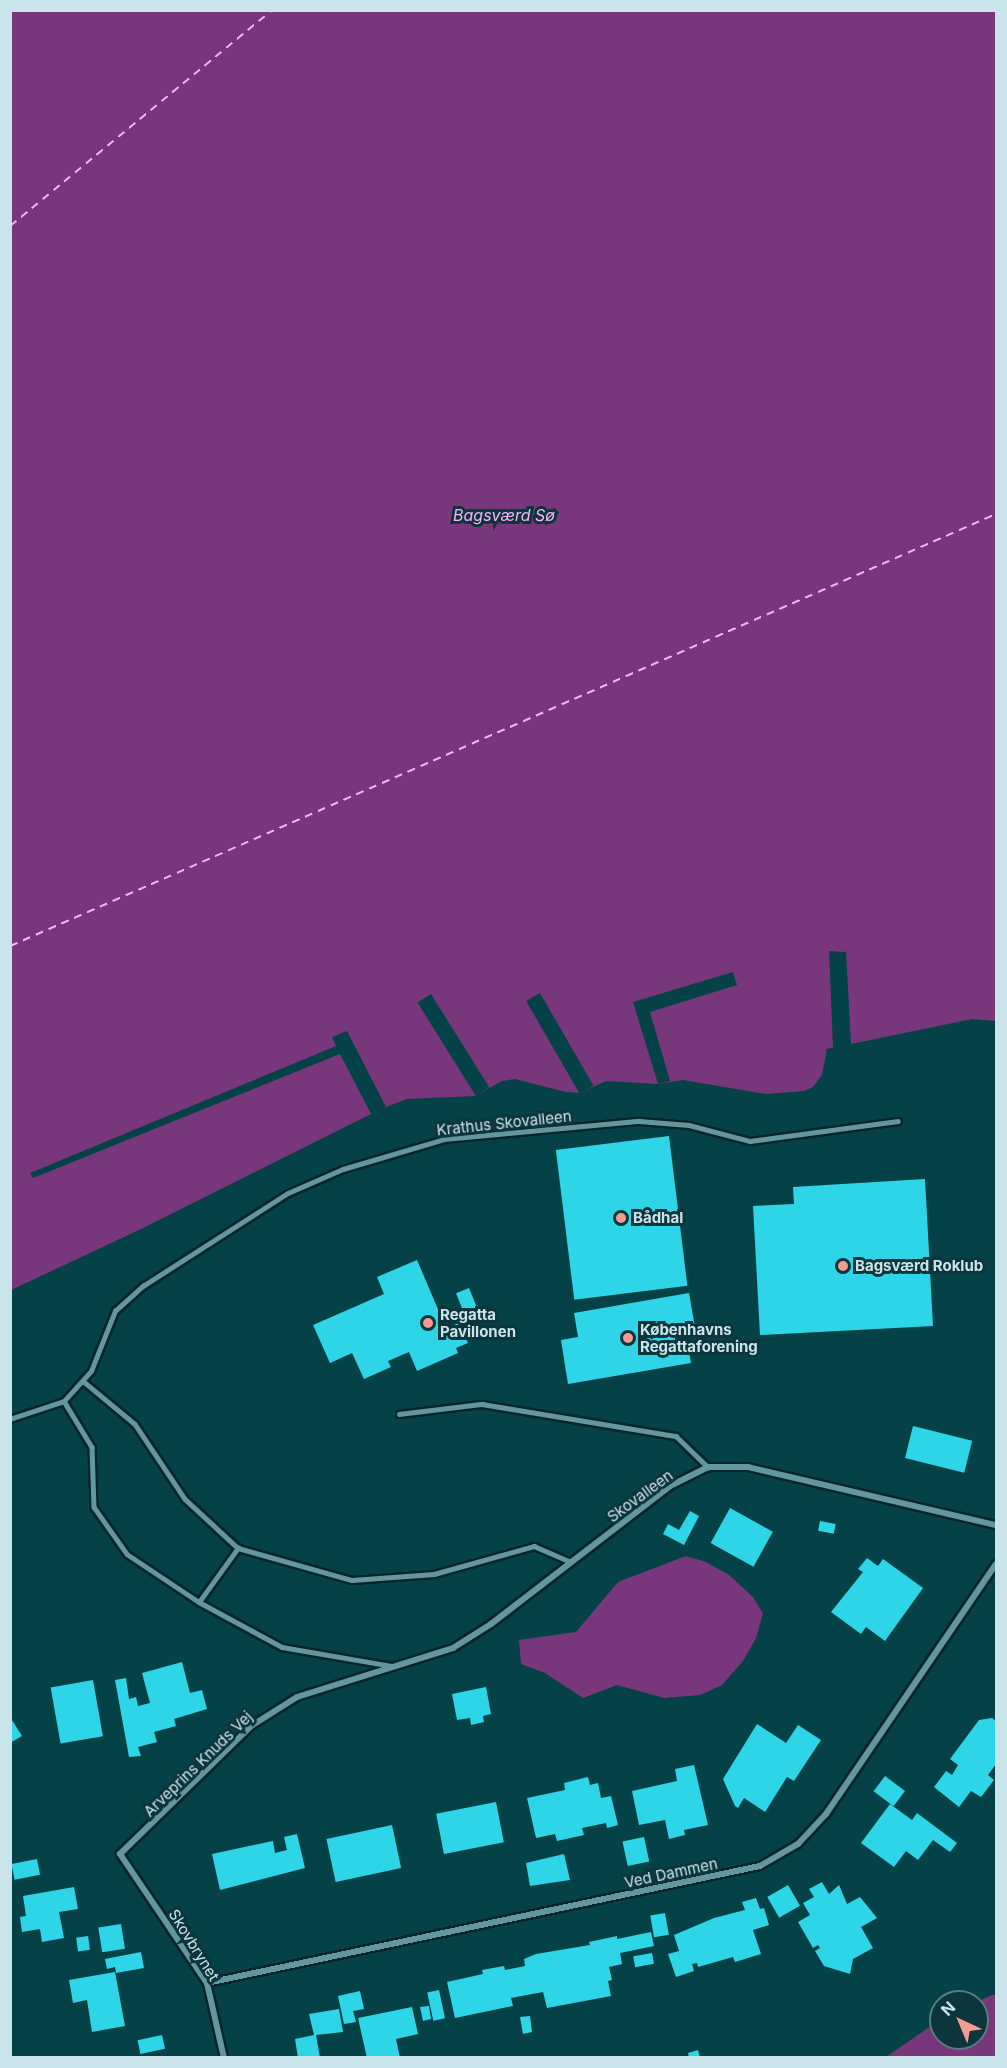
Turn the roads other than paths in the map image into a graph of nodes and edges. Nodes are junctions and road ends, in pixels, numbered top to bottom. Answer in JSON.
{"nodes":[{"id":1,"x":898,"y":1121,"type":"dead end"},
{"id":2,"x":83,"y":1381,"type":"junction"},
{"id":3,"x":64,"y":1401,"type":"junction"},
{"id":4,"x":399,"y":1414,"type":"dead end"},
{"id":5,"x":10,"y":1419,"type":"edge"},
{"id":6,"x":708,"y":1467,"type":"junction"},
{"id":7,"x":996,"y":1525,"type":"edge"},
{"id":8,"x":238,"y":1548,"type":"junction"},
{"id":9,"x":572,"y":1562,"type":"junction"},
{"id":10,"x":996,"y":1564,"type":"edge"},
{"id":11,"x":199,"y":1602,"type":"junction"},
{"id":12,"x":400,"y":1667,"type":"junction"},
{"id":13,"x":120,"y":1854,"type":"joint"},
{"id":14,"x":207,"y":1983,"type":"junction"},
{"id":15,"x":224,"y":2058,"type":"edge"}],
"edges":[{"from":1,"to":2,"type":"lane","name":"Krathus Skovalleen"},
{"from":2,"to":3,"type":"lane","name":"Krathus Skovalleen"},
{"from":2,"to":8,"type":"lane"},
{"from":3,"to":5,"type":"lane","name":"Krathus Skovalleen"},
{"from":3,"to":11,"type":"lane"},
{"from":4,"to":6,"type":"lane"},
{"from":6,"to":7,"type":"street","name":"Skovalleen"},
{"from":6,"to":9,"type":"street","name":"Skovalleen"},
{"from":8,"to":9,"type":"lane"},
{"from":8,"to":11,"type":"lane"},
{"from":9,"to":12,"type":"street","name":"Skovalleen"},
{"from":10,"to":14,"type":"street","name":"Ved Dammen"},
{"from":11,"to":12,"type":"lane"},
{"from":12,"to":13,"type":"street","name":"Arveprins Knuds Vej"},
{"from":13,"to":14,"type":"street","name":"Skovbrynet"},
{"from":14,"to":15,"type":"street","name":"Skovbrynet"}]}
